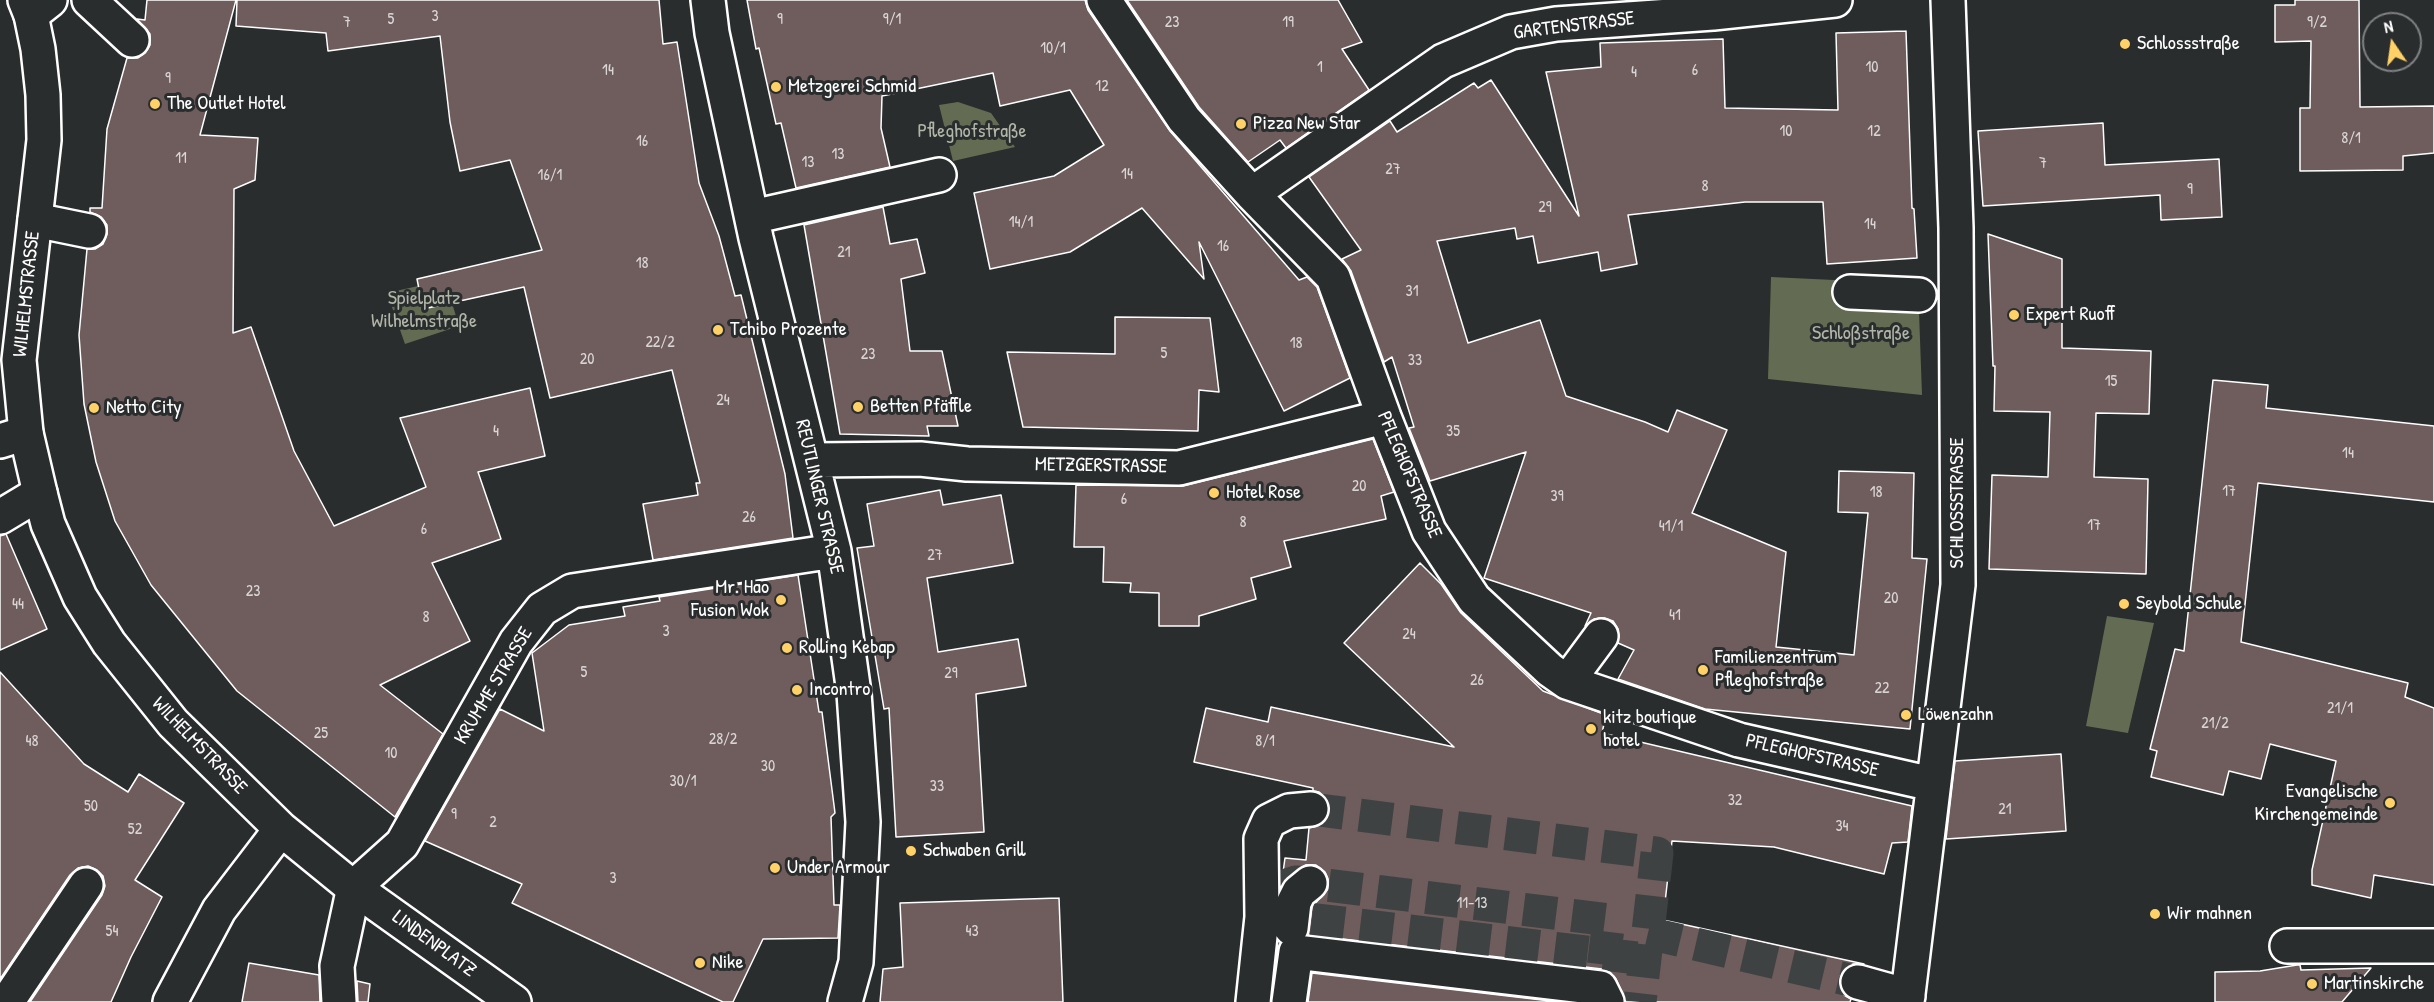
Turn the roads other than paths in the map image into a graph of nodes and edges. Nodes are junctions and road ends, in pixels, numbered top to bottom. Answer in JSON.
{"nodes":[{"id":1,"x":89,"y":0,"type":"edge"},
{"id":2,"x":708,"y":0,"type":"edge"},
{"id":3,"x":1104,"y":0,"type":"edge"},
{"id":4,"x":1835,"y":0,"type":"edge"},
{"id":5,"x":1948,"y":0,"type":"edge"},
{"id":6,"x":35,"y":5,"type":"edge"},
{"id":7,"x":132,"y":40,"type":"dead end"},
{"id":8,"x":939,"y":175,"type":"dead end"},
{"id":9,"x":1252,"y":194,"type":"junction"},
{"id":10,"x":752,"y":218,"type":"junction"},
{"id":11,"x":35,"y":220,"type":"junction"},
{"id":12,"x":89,"y":231,"type":"dead end"},
{"id":13,"x":1850,"y":292,"type":"dead end"},
{"id":14,"x":1918,"y":294,"type":"dead end"},
{"id":15,"x":1384,"y":417,"type":"junction"},
{"id":16,"x":13,"y":437,"type":"edge"},
{"id":17,"x":812,"y":460,"type":"junction"},
{"id":18,"x":40,"y":493,"type":"junction"},
{"id":19,"x":0,"y":517,"type":"edge"},
{"id":20,"x":834,"y":551,"type":"junction"},
{"id":21,"x":1601,"y":636,"type":"dead end"},
{"id":22,"x":1567,"y":682,"type":"junction"},
{"id":23,"x":1932,"y":783,"type":"junction"},
{"id":24,"x":1311,"y":809,"type":"tunnel mouth"},
{"id":25,"x":281,"y":829,"type":"junction"},
{"id":26,"x":86,"y":885,"type":"dead end"},
{"id":27,"x":1295,"y":885,"type":"dead end"},
{"id":28,"x":354,"y":887,"type":"junction"},
{"id":29,"x":1277,"y":922,"type":"junction"},
{"id":30,"x":2287,"y":946,"type":"dead end"},
{"id":31,"x":2434,"y":946,"type":"edge"},
{"id":32,"x":1858,"y":982,"type":"tunnel mouth"},
{"id":33,"x":1907,"y":999,"type":"edge"},
{"id":34,"x":7,"y":1002,"type":"edge"},
{"id":35,"x":170,"y":1002,"type":"edge"},
{"id":36,"x":339,"y":1002,"type":"edge"},
{"id":37,"x":514,"y":1002,"type":"edge"},
{"id":38,"x":845,"y":1002,"type":"edge"},
{"id":39,"x":1253,"y":1002,"type":"edge"},
{"id":40,"x":1289,"y":1002,"type":"edge"},
{"id":41,"x":1608,"y":1002,"type":"edge"}],
"edges":[{"from":1,"to":7,"type":"street"},
{"from":2,"to":10,"type":"street","name":"REUTLINGER STRASSE"},
{"from":3,"to":9,"type":"street","name":"PFLEGHOFSTRASSE"},
{"from":4,"to":9,"type":"street","name":"GARTENSTRASSE"},
{"from":5,"to":23,"type":"street","name":"SCHLOSSSTRASSE"},
{"from":6,"to":11,"type":"street","name":"WILHELMSTRASSE"},
{"from":8,"to":10,"type":"street"},
{"from":9,"to":15,"type":"street","name":"PFLEGHOFSTRASSE"},
{"from":10,"to":17,"type":"street","name":"REUTLINGER STRASSE"},
{"from":11,"to":12,"type":"street"},
{"from":11,"to":16,"type":"street","name":"WILHELMSTRASSE"},
{"from":13,"to":14,"type":"street"},
{"from":15,"to":17,"type":"street","name":"METZGERSTRASSE"},
{"from":15,"to":22,"type":"street","name":"PFLEGHOFSTRASSE"},
{"from":16,"to":18,"type":"street","name":"WILHELMSTRASSE"},
{"from":17,"to":20,"type":"street","name":"REUTLINGER STRASSE"},
{"from":18,"to":19,"type":"street"},
{"from":18,"to":25,"type":"street","name":"WILHELMSTRASSE"},
{"from":20,"to":28,"type":"street","name":"KRUMME STRASSE"},
{"from":20,"to":38,"type":"street","name":"REUTLINGER STRASSE"},
{"from":21,"to":22,"type":"street"},
{"from":22,"to":23,"type":"street","name":"PFLEGHOFSTRASSE"},
{"from":23,"to":33,"type":"street","name":"SCHLOSSSTRASSE"},
{"from":24,"to":29,"type":"street"},
{"from":25,"to":28,"type":"street","name":"WILHELMSTRASSE"},
{"from":25,"to":35,"type":"street"},
{"from":26,"to":34,"type":"street"},
{"from":27,"to":29,"type":"street"},
{"from":28,"to":36,"type":"street"},
{"from":28,"to":37,"type":"street","name":"LINDENPLATZ"},
{"from":29,"to":39,"type":"street"},
{"from":30,"to":31,"type":"street"},
{"from":32,"to":33,"type":"street"},
{"from":40,"to":41,"type":"street"}]}
